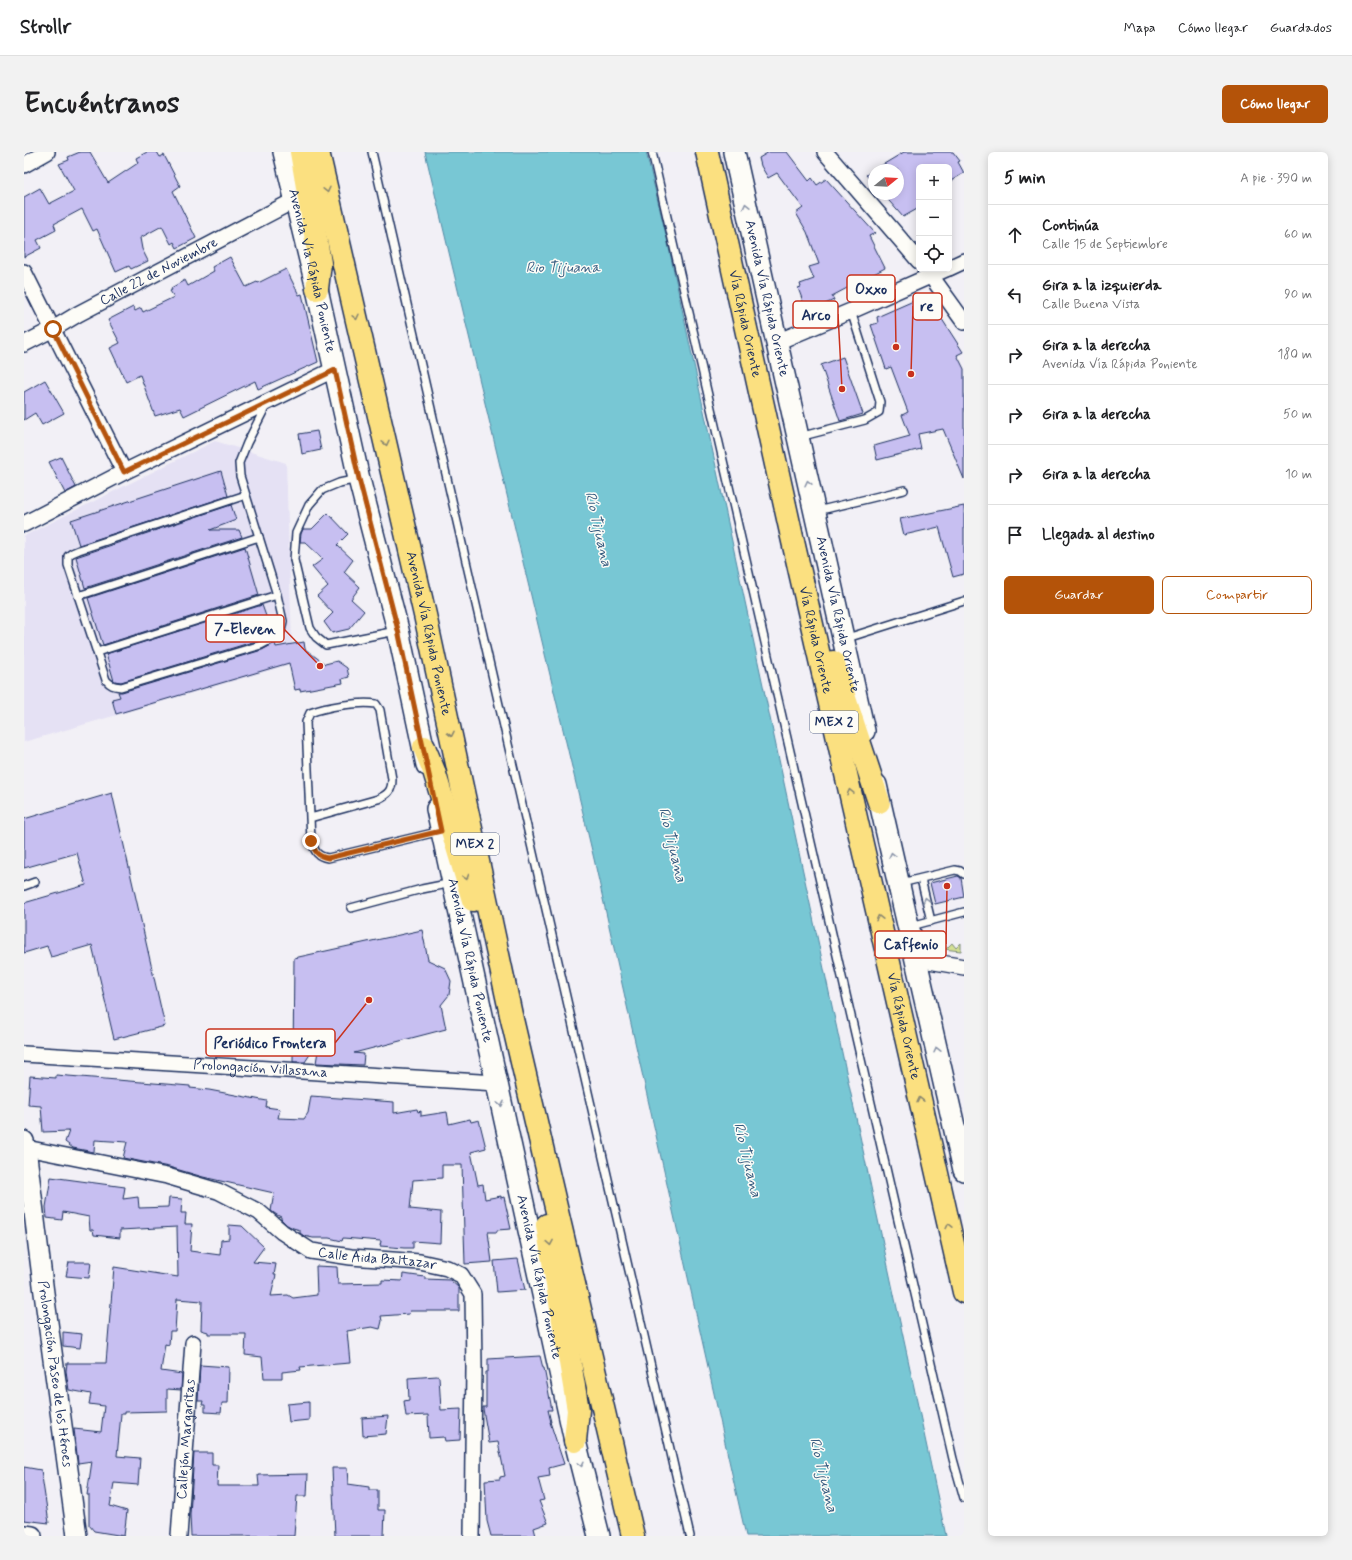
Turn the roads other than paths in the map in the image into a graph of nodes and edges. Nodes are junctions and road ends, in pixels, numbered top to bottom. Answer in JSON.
{"nodes":[{"id":1,"x":47,"y":152,"type":"edge"},
{"id":2,"x":284,"y":152,"type":"edge"},
{"id":3,"x":302,"y":152,"type":"edge"},
{"id":4,"x":318,"y":152,"type":"edge"},
{"id":5,"x":372,"y":152,"type":"edge"},
{"id":6,"x":652,"y":152,"type":"edge"},
{"id":7,"x":707,"y":152,"type":"edge"},
{"id":8,"x":734,"y":152,"type":"edge"},
{"id":9,"x":825,"y":152,"type":"edge"},
{"id":10,"x":24,"y":165,"type":"edge"},
{"id":11,"x":295,"y":200,"type":"junction"},
{"id":12,"x":916,"y":257,"type":"edge"},
{"id":13,"x":964,"y":261,"type":"edge"},
{"id":14,"x":952,"y":267,"type":"edge"},
{"id":15,"x":24,"y":272,"type":"edge"},
{"id":16,"x":929,"y":272,"type":"edge"},
{"id":17,"x":317,"y":289,"type":"junction"},
{"id":18,"x":851,"y":311,"type":"junction"},
{"id":19,"x":964,"y":322,"type":"edge"},
{"id":20,"x":53,"y":329,"type":"junction"},
{"id":21,"x":777,"y":342,"type":"junction"},
{"id":22,"x":24,"y":344,"type":"edge"},
{"id":23,"x":335,"y":370,"type":"junction"},
{"id":24,"x":269,"y":402,"type":"junction"},
{"id":25,"x":798,"y":438,"type":"junction"},
{"id":26,"x":124,"y":472,"type":"junction"},
{"id":27,"x":359,"y":479,"type":"junction"},
{"id":28,"x":904,"y":490,"type":"dead end"},
{"id":29,"x":246,"y":496,"type":"junction"},
{"id":30,"x":815,"y":511,"type":"junction"},
{"id":31,"x":24,"y":524,"type":"edge"},
{"id":32,"x":259,"y":537,"type":"junction"},
{"id":33,"x":792,"y":537,"type":"junction"},
{"id":34,"x":277,"y":595,"type":"junction"},
{"id":35,"x":78,"y":596,"type":"junction"},
{"id":36,"x":964,"y":601,"type":"edge"},
{"id":37,"x":398,"y":630,"type":"junction"},
{"id":38,"x":844,"y":639,"type":"junction"},
{"id":39,"x":97,"y":652,"type":"junction"},
{"id":40,"x":424,"y":747,"type":"junction"},
{"id":41,"x":879,"y":802,"type":"junction"},
{"id":42,"x":310,"y":818,"type":"junction"},
{"id":43,"x":441,"y":831,"type":"junction"},
{"id":44,"x":964,"y":874,"type":"edge"},
{"id":45,"x":921,"y":879,"type":"junction"},
{"id":46,"x":35,"y":882,"type":"dead end"},
{"id":47,"x":452,"y":883,"type":"junction"},
{"id":48,"x":898,"y":884,"type":"junction"},
{"id":49,"x":24,"y":886,"type":"edge"},
{"id":50,"x":351,"y":908,"type":"dead end"},
{"id":51,"x":964,"y":912,"type":"edge"},
{"id":52,"x":931,"y":921,"type":"junction"},
{"id":53,"x":908,"y":926,"type":"junction"},
{"id":54,"x":917,"y":959,"type":"junction"},
{"id":55,"x":964,"y":967,"type":"edge"},
{"id":56,"x":511,"y":1015,"type":"junction"},
{"id":57,"x":24,"y":1054,"type":"edge"},
{"id":58,"x":527,"y":1080,"type":"junction"},
{"id":59,"x":496,"y":1083,"type":"junction"},
{"id":60,"x":25,"y":1145,"type":"edge"},
{"id":61,"x":962,"y":1148,"type":"edge"},
{"id":62,"x":964,"y":1170,"type":"edge"},
{"id":63,"x":964,"y":1292,"type":"edge"},
{"id":64,"x":193,"y":1343,"type":"dead end"},
{"id":65,"x":575,"y":1441,"type":"junction"},
{"id":66,"x":964,"y":1498,"type":"edge"},
{"id":67,"x":24,"y":1535,"type":"edge"},
{"id":68,"x":32,"y":1536,"type":"edge"},
{"id":69,"x":78,"y":1536,"type":"edge"},
{"id":70,"x":179,"y":1536,"type":"edge"},
{"id":71,"x":472,"y":1536,"type":"edge"},
{"id":72,"x":599,"y":1536,"type":"edge"},
{"id":73,"x":633,"y":1536,"type":"edge"},
{"id":74,"x":690,"y":1536,"type":"edge"}],
"edges":[{"from":1,"to":10,"type":"street"},
{"from":2,"to":11,"type":"main road","name":"Avenida Vía Rápida Poniente"},
{"from":3,"to":17,"type":"highway"},
{"from":4,"to":56,"type":"highway","name":"Avenida Vía Rápida Poniente","number":"MEX 2","one_way":true},
{"from":5,"to":74,"type":"lane"},
{"from":6,"to":66,"type":"lane"},
{"from":7,"to":33,"type":"highway","name":"Vía Rápida Oriente","number":"MEX 2"},
{"from":21,"to":8,"type":"main road","name":"Avenida Vía Rápida Oriente","one_way":true},
{"from":9,"to":12,"type":"street"},
{"from":11,"to":17,"type":"main road","name":"Avenida Vía Rápida Poniente"},
{"from":11,"to":20,"type":"street","name":"Calle 22 de Noviembre"},
{"from":13,"to":14,"type":"street"},
{"from":15,"to":20,"type":"street"},
{"from":16,"to":18,"type":"street"},
{"from":16,"to":19,"type":"street"},
{"from":17,"to":23,"type":"main road","name":"Avenida Vía Rápida Poniente"},
{"from":18,"to":21,"type":"street"},
{"from":18,"to":25,"type":"lane"},
{"from":20,"to":22,"type":"street","name":"Calle 22 de Noviembre"},
{"from":20,"to":26,"type":"street"},
{"from":21,"to":25,"type":"main road","name":"Avenida Vía Rápida Oriente"},
{"from":23,"to":24,"type":"street"},
{"from":23,"to":27,"type":"main road","name":"Avenida Vía Rápida Poniente"},
{"from":24,"to":26,"type":"street"},
{"from":24,"to":29,"type":"lane"},
{"from":30,"to":25,"type":"main road","name":"Avenida Vía Rápida Oriente","one_way":true},
{"from":26,"to":31,"type":"street"},
{"from":27,"to":37,"type":"main road","name":"Avenida Vía Rápida Poniente"},
{"from":27,"to":37,"type":"lane"},
{"from":28,"to":30,"type":"lane"},
{"from":29,"to":32,"type":"lane"},
{"from":29,"to":35,"type":"lane"},
{"from":30,"to":38,"type":"main road","name":"Avenida Vía Rápida Oriente"},
{"from":32,"to":34,"type":"lane"},
{"from":32,"to":35,"type":"lane"},
{"from":33,"to":41,"type":"highway"},
{"from":63,"to":33,"type":"highway","name":"Vía Rápida Oriente","number":"MEX 2","one_way":true},
{"from":34,"to":39,"type":"lane"},
{"from":34,"to":39,"type":"lane"},
{"from":35,"to":39,"type":"lane"},
{"from":36,"to":38,"type":"lane"},
{"from":37,"to":40,"type":"main road","name":"Avenida Vía Rápida Poniente"},
{"from":38,"to":41,"type":"main road","name":"Avenida Vía Rápida Oriente"},
{"from":40,"to":43,"type":"main road","name":"Avenida Vía Rápida Poniente"},
{"from":40,"to":56,"type":"highway","one_way":true},
{"from":48,"to":41,"type":"main road","name":"Avenida Vía Rápida Oriente","one_way":true},
{"from":42,"to":42,"type":"lane"},
{"from":42,"to":43,"type":"lane"},
{"from":43,"to":47,"type":"main road","name":"Avenida Vía Rápida Poniente"},
{"from":44,"to":45,"type":"lane"},
{"from":45,"to":48,"type":"lane"},
{"from":52,"to":45,"type":"lane","one_way":true},
{"from":46,"to":49,"type":"lane"},
{"from":47,"to":50,"type":"lane"},
{"from":47,"to":59,"type":"main road","name":"Avenida Vía Rápida Poniente"},
{"from":48,"to":53,"type":"main road","name":"Avenida Vía Rápida Oriente"},
{"from":51,"to":52,"type":"lane"},
{"from":52,"to":53,"type":"lane"},
{"from":53,"to":54,"type":"main road","name":"Avenida Vía Rápida Oriente"},
{"from":54,"to":55,"type":"street"},
{"from":61,"to":54,"type":"main road","name":"Avenida Vía Rápida Oriente","one_way":true},
{"from":56,"to":58,"type":"highway","name":"Avenida Vía Rápida Poniente","number":"MEX 2"},
{"from":57,"to":59,"type":"street","name":"Prolongación Villasana"},
{"from":58,"to":65,"type":"highway","one_way":true},
{"from":58,"to":73,"type":"highway","name":"Avenida Vía Rápida Poniente","number":"MEX 2"},
{"from":59,"to":65,"type":"main road","name":"Avenida Vía Rápida Poniente","one_way":true},
{"from":60,"to":69,"type":"street","name":"Prolongación Paseo de los Héroes"},
{"from":60,"to":71,"type":"street","name":"Calle Aida Baltazar"},
{"from":61,"to":62,"type":"main road","name":"Avenida Vía Rápida Oriente"},
{"from":64,"to":70,"type":"street","name":"Callejón Margaritas"},
{"from":65,"to":72,"type":"main road","name":"Avenida Vía Rápida Poniente","one_way":true},
{"from":67,"to":68,"type":"street"}]}
